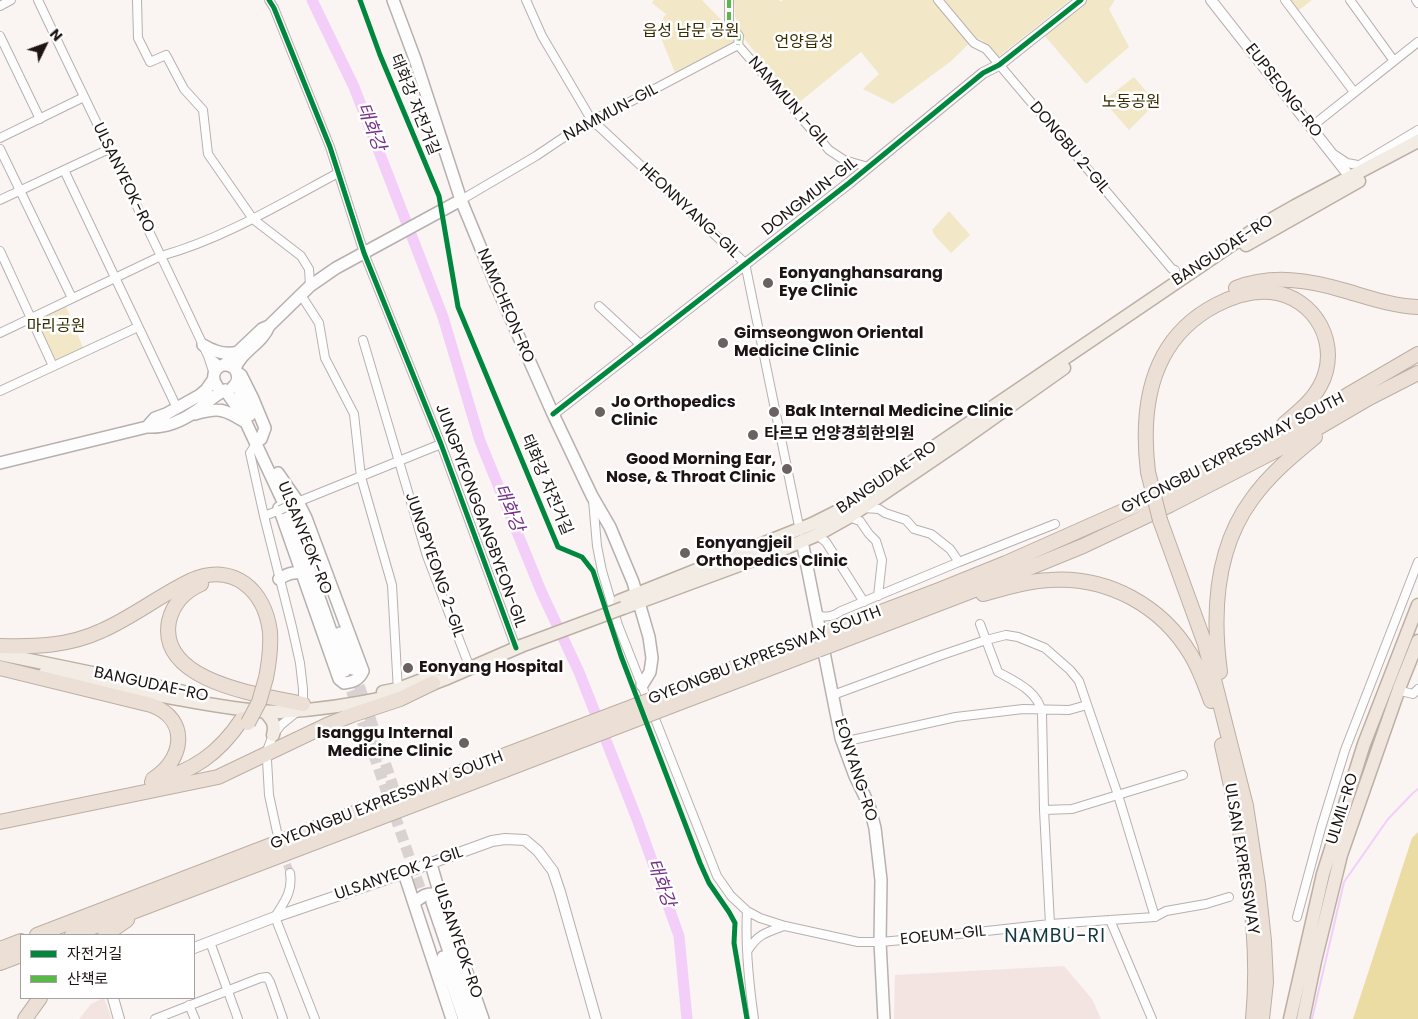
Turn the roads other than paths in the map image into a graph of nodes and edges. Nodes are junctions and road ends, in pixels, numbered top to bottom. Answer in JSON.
{"nodes":[{"id":1,"x":11,"y":0,"type":"edge"},
{"id":2,"x":38,"y":0,"type":"edge"},
{"id":3,"x":137,"y":0,"type":"edge"},
{"id":4,"x":269,"y":0,"type":"edge"},
{"id":5,"x":394,"y":0,"type":"edge"},
{"id":6,"x":526,"y":0,"type":"edge"},
{"id":7,"x":729,"y":0,"type":"edge"},
{"id":8,"x":938,"y":0,"type":"edge"},
{"id":9,"x":1082,"y":0,"type":"edge"},
{"id":10,"x":1211,"y":0,"type":"edge"},
{"id":11,"x":1285,"y":0,"type":"edge"},
{"id":12,"x":1350,"y":0,"type":"edge"},
{"id":13,"x":1416,"y":0,"type":"edge"},
{"id":14,"x":1418,"y":3,"type":"edge"},
{"id":15,"x":0,"y":6,"type":"edge"},
{"id":16,"x":0,"y":36,"type":"edge"},
{"id":17,"x":1418,"y":42,"type":"edge"},
{"id":18,"x":738,"y":45,"type":"junction"},
{"id":19,"x":1394,"y":60,"type":"junction"},
{"id":20,"x":999,"y":65,"type":"junction"},
{"id":21,"x":1354,"y":92,"type":"junction"},
{"id":22,"x":84,"y":97,"type":"junction"},
{"id":23,"x":40,"y":119,"type":"junction"},
{"id":24,"x":591,"y":119,"type":"junction"},
{"id":25,"x":1311,"y":127,"type":"junction"},
{"id":26,"x":1418,"y":130,"type":"edge"},
{"id":27,"x":0,"y":138,"type":"edge"},
{"id":28,"x":1418,"y":141,"type":"edge"},
{"id":29,"x":0,"y":149,"type":"edge"},
{"id":30,"x":109,"y":149,"type":"junction"},
{"id":31,"x":1418,"y":150,"type":"edge"},
{"id":32,"x":1330,"y":151,"type":"junction"},
{"id":33,"x":1375,"y":163,"type":"junction"},
{"id":34,"x":1358,"y":166,"type":"junction"},
{"id":35,"x":868,"y":167,"type":"junction"},
{"id":36,"x":64,"y":170,"type":"junction"},
{"id":37,"x":338,"y":173,"type":"junction"},
{"id":38,"x":1353,"y":179,"type":"junction"},
{"id":39,"x":20,"y":190,"type":"junction"},
{"id":40,"x":0,"y":200,"type":"edge"},
{"id":41,"x":460,"y":200,"type":"junction"},
{"id":42,"x":253,"y":219,"type":"junction"},
{"id":43,"x":0,"y":251,"type":"edge"},
{"id":44,"x":367,"y":251,"type":"junction"},
{"id":45,"x":161,"y":256,"type":"junction"},
{"id":46,"x":745,"y":264,"type":"junction"},
{"id":47,"x":1175,"y":270,"type":"dead end"},
{"id":48,"x":115,"y":278,"type":"junction"},
{"id":49,"x":310,"y":286,"type":"junction"},
{"id":50,"x":301,"y":295,"type":"junction"},
{"id":51,"x":72,"y":298,"type":"junction"},
{"id":52,"x":599,"y":306,"type":"dead end"},
{"id":53,"x":1418,"y":307,"type":"edge"},
{"id":54,"x":31,"y":318,"type":"junction"},
{"id":55,"x":138,"y":326,"type":"junction"},
{"id":56,"x":269,"y":326,"type":"junction"},
{"id":57,"x":0,"y":332,"type":"edge"},
{"id":58,"x":363,"y":340,"type":"dead end"},
{"id":59,"x":642,"y":345,"type":"junction"},
{"id":60,"x":205,"y":351,"type":"junction"},
{"id":61,"x":238,"y":352,"type":"junction"},
{"id":62,"x":1418,"y":354,"type":"edge"},
{"id":63,"x":53,"y":366,"type":"junction"},
{"id":64,"x":218,"y":371,"type":"junction"},
{"id":65,"x":1418,"y":373,"type":"edge"},
{"id":66,"x":237,"y":375,"type":"junction"},
{"id":67,"x":225,"y":390,"type":"junction"},
{"id":68,"x":0,"y":391,"type":"edge"},
{"id":69,"x":1369,"y":398,"type":"junction"},
{"id":70,"x":176,"y":408,"type":"junction"},
{"id":71,"x":553,"y":414,"type":"junction"},
{"id":72,"x":189,"y":416,"type":"junction"},
{"id":73,"x":246,"y":423,"type":"junction"},
{"id":74,"x":147,"y":427,"type":"junction"},
{"id":75,"x":259,"y":441,"type":"junction"},
{"id":76,"x":441,"y":444,"type":"junction"},
{"id":77,"x":1252,"y":448,"type":"junction"},
{"id":78,"x":1,"y":460,"type":"edge"},
{"id":79,"x":399,"y":461,"type":"junction"},
{"id":80,"x":274,"y":474,"type":"junction"},
{"id":81,"x":1145,"y":474,"type":"junction"},
{"id":82,"x":361,"y":477,"type":"junction"},
{"id":83,"x":592,"y":496,"type":"junction"},
{"id":84,"x":296,"y":503,"type":"junction"},
{"id":85,"x":861,"y":509,"type":"junction"},
{"id":86,"x":280,"y":510,"type":"junction"},
{"id":87,"x":264,"y":516,"type":"junction"},
{"id":88,"x":849,"y":517,"type":"junction"},
{"id":89,"x":1156,"y":522,"type":"junction"},
{"id":90,"x":1055,"y":524,"type":"dead end"},
{"id":91,"x":800,"y":535,"type":"junction"},
{"id":92,"x":817,"y":535,"type":"junction"},
{"id":93,"x":959,"y":562,"type":"junction"},
{"id":94,"x":1418,"y":562,"type":"edge"},
{"id":95,"x":301,"y":572,"type":"junction"},
{"id":96,"x":280,"y":579,"type":"junction"},
{"id":97,"x":878,"y":596,"type":"junction"},
{"id":98,"x":638,"y":598,"type":"junction"},
{"id":99,"x":864,"y":602,"type":"junction"},
{"id":100,"x":1418,"y":605,"type":"edge"},
{"id":101,"x":922,"y":610,"type":"junction"},
{"id":102,"x":817,"y":616,"type":"junction"},
{"id":103,"x":980,"y":624,"type":"dead end"},
{"id":104,"x":837,"y":635,"type":"junction"},
{"id":105,"x":986,"y":640,"type":"junction"},
{"id":106,"x":1418,"y":641,"type":"edge"},
{"id":107,"x":518,"y":644,"type":"junction"},
{"id":108,"x":0,"y":646,"type":"edge"},
{"id":109,"x":0,"y":654,"type":"edge"},
{"id":110,"x":0,"y":664,"type":"edge"},
{"id":111,"x":469,"y":665,"type":"junction"},
{"id":112,"x":0,"y":668,"type":"edge"},
{"id":113,"x":349,"y":670,"type":"tunnel mouth"},
{"id":114,"x":263,"y":678,"type":"junction"},
{"id":115,"x":433,"y":683,"type":"junction"},
{"id":116,"x":642,"y":685,"type":"junction"},
{"id":117,"x":1418,"y":690,"type":"edge"},
{"id":118,"x":1402,"y":691,"type":"dead end"},
{"id":119,"x":398,"y":692,"type":"junction"},
{"id":120,"x":832,"y":695,"type":"junction"},
{"id":121,"x":1211,"y":701,"type":"junction"},
{"id":122,"x":1087,"y":705,"type":"junction"},
{"id":123,"x":301,"y":707,"type":"junction"},
{"id":124,"x":1041,"y":709,"type":"junction"},
{"id":125,"x":264,"y":711,"type":"junction"},
{"id":126,"x":245,"y":721,"type":"junction"},
{"id":127,"x":1229,"y":734,"type":"junction"},
{"id":128,"x":273,"y":735,"type":"junction"},
{"id":129,"x":842,"y":742,"type":"junction"},
{"id":130,"x":268,"y":748,"type":"dead end"},
{"id":131,"x":267,"y":760,"type":"dead end"},
{"id":132,"x":502,"y":764,"type":"junction"},
{"id":133,"x":1182,"y":775,"type":"dead end"},
{"id":134,"x":139,"y":786,"type":"junction"},
{"id":135,"x":157,"y":789,"type":"junction"},
{"id":136,"x":1118,"y":795,"type":"junction"},
{"id":137,"x":1044,"y":810,"type":"junction"},
{"id":138,"x":0,"y":817,"type":"edge"},
{"id":139,"x":0,"y":822,"type":"edge"},
{"id":140,"x":277,"y":832,"type":"dead end"},
{"id":141,"x":431,"y":864,"type":"junction"},
{"id":142,"x":290,"y":873,"type":"tunnel mouth"},
{"id":143,"x":404,"y":874,"type":"junction"},
{"id":144,"x":1229,"y":897,"type":"dead end"},
{"id":145,"x":169,"y":898,"type":"junction"},
{"id":146,"x":428,"y":901,"type":"junction"},
{"id":147,"x":748,"y":911,"type":"junction"},
{"id":148,"x":275,"y":917,"type":"junction"},
{"id":149,"x":1155,"y":917,"type":"junction"},
{"id":150,"x":1297,"y":917,"type":"dead end"},
{"id":151,"x":1110,"y":920,"type":"junction"},
{"id":152,"x":1050,"y":924,"type":"junction"},
{"id":153,"x":784,"y":926,"type":"junction"},
{"id":154,"x":40,"y":934,"type":"edge"},
{"id":155,"x":75,"y":934,"type":"edge"},
{"id":156,"x":107,"y":934,"type":"edge"},
{"id":157,"x":20,"y":941,"type":"edge"},
{"id":158,"x":210,"y":942,"type":"junction"},
{"id":159,"x":880,"y":942,"type":"junction"},
{"id":160,"x":195,"y":948,"type":"edge"},
{"id":161,"x":0,"y":949,"type":"edge"},
{"id":162,"x":748,"y":950,"type":"junction"},
{"id":163,"x":20,"y":955,"type":"edge"},
{"id":164,"x":0,"y":963,"type":"edge"},
{"id":165,"x":228,"y":990,"type":"junction"},
{"id":166,"x":39,"y":999,"type":"edge"},
{"id":167,"x":113,"y":999,"type":"edge"},
{"id":168,"x":189,"y":1005,"type":"junction"},
{"id":169,"x":25,"y":1019,"type":"edge"},
{"id":170,"x":119,"y":1019,"type":"edge"},
{"id":171,"x":155,"y":1019,"type":"edge"},
{"id":172,"x":195,"y":1019,"type":"edge"},
{"id":173,"x":238,"y":1019,"type":"edge"},
{"id":174,"x":283,"y":1019,"type":"edge"},
{"id":175,"x":316,"y":1019,"type":"edge"},
{"id":176,"x":452,"y":1019,"type":"edge"},
{"id":177,"x":464,"y":1019,"type":"edge"},
{"id":178,"x":472,"y":1019,"type":"edge"},
{"id":179,"x":483,"y":1019,"type":"edge"},
{"id":180,"x":596,"y":1019,"type":"edge"},
{"id":181,"x":754,"y":1019,"type":"edge"},
{"id":182,"x":884,"y":1019,"type":"edge"},
{"id":183,"x":1152,"y":1019,"type":"edge"},
{"id":184,"x":1253,"y":1019,"type":"edge"},
{"id":185,"x":1262,"y":1019,"type":"edge"},
{"id":186,"x":1290,"y":1019,"type":"edge"},
{"id":187,"x":1303,"y":1019,"type":"edge"}],
"edges":[{"from":1,"to":15,"type":"street"},
{"from":2,"to":22,"type":"street","name":"ULSANYEOK-RO"},
{"from":3,"to":42,"type":"street"},
{"from":4,"to":37,"type":"street","name":"JUNGPYEONGGANGBYEON-GIL"},
{"from":5,"to":41,"type":"main road","name":"NAMCHEON-RO"},
{"from":6,"to":24,"type":"street","name":"HEONNYANG-GIL"},
{"from":7,"to":18,"type":"street","name":"NAMMUN 1-GIL"},
{"from":8,"to":20,"type":"street","name":"DONGBU 2-GIL"},
{"from":9,"to":20,"type":"street","name":"DONGMUN-GIL"},
{"from":10,"to":25,"type":"street","name":"EUPSEONG-RO"},
{"from":11,"to":21,"type":"street"},
{"from":12,"to":19,"type":"street"},
{"from":13,"to":14,"type":"street"},
{"from":16,"to":23,"type":"street"},
{"from":17,"to":19,"type":"street"},
{"from":18,"to":24,"type":"street","name":"NAMMUN-GIL"},
{"from":18,"to":35,"type":"street","name":"NAMMUN 1-GIL"},
{"from":19,"to":21,"type":"street"},
{"from":20,"to":35,"type":"street","name":"DONGMUN-GIL"},
{"from":20,"to":47,"type":"street","name":"DONGBU 2-GIL"},
{"from":21,"to":25,"type":"street"},
{"from":22,"to":23,"type":"street"},
{"from":22,"to":30,"type":"street","name":"ULSANYEOK-RO"},
{"from":23,"to":27,"type":"street"},
{"from":24,"to":41,"type":"street","name":"NAMMUN-GIL"},
{"from":24,"to":46,"type":"street","name":"HEONNYANG-GIL"},
{"from":25,"to":32,"type":"street","name":"EUPSEONG-RO"},
{"from":26,"to":34,"type":"street"},
{"from":28,"to":33,"type":"main road","name":"BANGUDAE-RO"},
{"from":29,"to":39,"type":"street"},
{"from":30,"to":36,"type":"street"},
{"from":30,"to":45,"type":"street","name":"ULSANYEOK-RO"},
{"from":31,"to":38,"type":"main road","name":"BANGUDAE-RO"},
{"from":32,"to":34,"type":"street"},
{"from":32,"to":38,"type":"street","name":"EUPSEONG-RO"},
{"from":33,"to":34,"type":"street"},
{"from":33,"to":38,"type":"main road","name":"BANGUDAE-RO"},
{"from":35,"to":46,"type":"street","name":"DONGMUN-GIL"},
{"from":36,"to":39,"type":"street"},
{"from":36,"to":48,"type":"street"},
{"from":37,"to":42,"type":"street"},
{"from":37,"to":44,"type":"street","name":"JUNGPYEONGGANGBYEON-GIL"},
{"from":38,"to":85,"type":"main road","name":"BANGUDAE-RO"},
{"from":38,"to":91,"type":"main road","name":"BANGUDAE-RO"},
{"from":39,"to":40,"type":"street"},
{"from":39,"to":51,"type":"street"},
{"from":41,"to":44,"type":"main road"},
{"from":41,"to":71,"type":"main road","name":"NAMCHEON-RO"},
{"from":42,"to":45,"type":"street"},
{"from":42,"to":49,"type":"street"},
{"from":43,"to":54,"type":"street"},
{"from":44,"to":49,"type":"main road"},
{"from":44,"to":76,"type":"street","name":"JUNGPYEONGGANGBYEON-GIL"},
{"from":45,"to":48,"type":"street"},
{"from":45,"to":60,"type":"street","name":"ULSANYEOK-RO"},
{"from":46,"to":59,"type":"street","name":"DONGMUN-GIL"},
{"from":46,"to":91,"type":"street","name":"HEONNYANG-GIL"},
{"from":48,"to":51,"type":"street"},
{"from":48,"to":55,"type":"street"},
{"from":49,"to":50,"type":"main road"},
{"from":50,"to":56,"type":"main road"},
{"from":50,"to":82,"type":"street"},
{"from":51,"to":54,"type":"street"},
{"from":52,"to":59,"type":"street"},
{"from":53,"to":81,"type":"highway"},
{"from":54,"to":57,"type":"street"},
{"from":54,"to":63,"type":"street"},
{"from":55,"to":63,"type":"street"},
{"from":55,"to":70,"type":"street"},
{"from":56,"to":61,"type":"main road"},
{"from":56,"to":66,"type":"main road"},
{"from":58,"to":79,"type":"street","name":"JUNGPYEONG 2-GIL"},
{"from":59,"to":71,"type":"street","name":"DONGMUN-GIL"},
{"from":60,"to":61,"type":"main road"},
{"from":60,"to":64,"type":"street"},
{"from":61,"to":64,"type":"main road"},
{"from":62,"to":77,"type":"highway","name":"GYEONGBU EXPRESSWAY SOUTH"},
{"from":63,"to":68,"type":"street"},
{"from":64,"to":66,"type":"main road"},
{"from":64,"to":67,"type":"main road"},
{"from":64,"to":70,"type":"main road"},
{"from":65,"to":69,"type":"highway"},
{"from":66,"to":67,"type":"main road"},
{"from":66,"to":75,"type":"main road","name":"ULSANYEOK-RO"},
{"from":67,"to":72,"type":"main road"},
{"from":67,"to":73,"type":"main road","name":"ULSANYEOK-RO"},
{"from":69,"to":101,"type":"highway"},
{"from":69,"to":127,"type":"highway"},
{"from":70,"to":74,"type":"main road"},
{"from":71,"to":83,"type":"main road","name":"NAMCHEON-RO"},
{"from":72,"to":73,"type":"main road"},
{"from":72,"to":74,"type":"main road"},
{"from":73,"to":75,"type":"main road","name":"ULSANYEOK-RO"},
{"from":74,"to":78,"type":"main road"},
{"from":75,"to":80,"type":"main road","name":"ULSANYEOK-RO"},
{"from":75,"to":87,"type":"street","name":"ULSANYEOK-RO"},
{"from":76,"to":79,"type":"street"},
{"from":76,"to":107,"type":"street","name":"JUNGPYEONGGANGBYEON-GIL"},
{"from":77,"to":81,"type":"highway"},
{"from":77,"to":104,"type":"highway","name":"GYEONGBU EXPRESSWAY SOUTH"},
{"from":79,"to":82,"type":"street"},
{"from":79,"to":111,"type":"street","name":"JUNGPYEONG 2-GIL"},
{"from":80,"to":84,"type":"main road"},
{"from":80,"to":86,"type":"main road"},
{"from":80,"to":113,"type":"main road","name":"ULSANYEOK-RO"},
{"from":81,"to":89,"type":"highway","bridge":true},
{"from":82,"to":84,"type":"street"},
{"from":82,"to":119,"type":"street"},
{"from":83,"to":98,"type":"main road","name":"NAMCHEON-RO"},
{"from":83,"to":116,"type":"street"},
{"from":84,"to":86,"type":"street","bridge":true},
{"from":84,"to":95,"type":"main road"},
{"from":85,"to":88,"type":"main road","name":"BANGUDAE-RO"},
{"from":85,"to":93,"type":"street"},
{"from":86,"to":87,"type":"street"},
{"from":86,"to":95,"type":"main road"},
{"from":87,"to":96,"type":"street","name":"ULSANYEOK-RO"},
{"from":88,"to":92,"type":"main road","name":"BANGUDAE-RO"},
{"from":88,"to":97,"type":"street"},
{"from":89,"to":121,"type":"highway"},
{"from":89,"to":127,"type":"highway"},
{"from":90,"to":93,"type":"street"},
{"from":91,"to":92,"type":"main road","name":"BANGUDAE-RO"},
{"from":91,"to":98,"type":"main road","name":"BANGUDAE-RO"},
{"from":91,"to":102,"type":"main road","name":"EONYANG-RO"},
{"from":92,"to":99,"type":"street"},
{"from":93,"to":97,"type":"street"},
{"from":94,"to":150,"type":"street"},
{"from":95,"to":96,"type":"main road"},
{"from":96,"to":123,"type":"street","name":"ULSANYEOK-RO"},
{"from":97,"to":99,"type":"street"},
{"from":98,"to":107,"type":"main road","name":"BANGUDAE-RO","bridge":true},
{"from":98,"to":116,"type":"main road","name":"NAMCHEON-RO"},
{"from":99,"to":102,"type":"street"},
{"from":100,"to":186,"type":"highway","name":"ULMIL-RO"},
{"from":101,"to":104,"type":"highway"},
{"from":101,"to":121,"type":"highway"},
{"from":102,"to":120,"type":"main road","name":"EONYANG-RO"},
{"from":103,"to":105,"type":"street"},
{"from":104,"to":132,"type":"highway","name":"GYEONGBU EXPRESSWAY SOUTH","bridge":true},
{"from":105,"to":120,"type":"street"},
{"from":105,"to":122,"type":"street"},
{"from":105,"to":124,"type":"street"},
{"from":106,"to":187,"type":"highway","name":"ULMIL-RO"},
{"from":107,"to":111,"type":"main road","name":"BANGUDAE-RO"},
{"from":108,"to":114,"type":"highway"},
{"from":109,"to":123,"type":"main road","name":"BANGUDAE-RO"},
{"from":110,"to":125,"type":"main road","name":"BANGUDAE-RO"},
{"from":111,"to":115,"type":"main road","name":"BANGUDAE-RO"},
{"from":111,"to":119,"type":"main road","name":"BANGUDAE-RO"},
{"from":112,"to":134,"type":"highway"},
{"from":114,"to":123,"type":"highway"},
{"from":114,"to":126,"type":"highway"},
{"from":115,"to":119,"type":"main road","name":"BANGUDAE-RO"},
{"from":115,"to":135,"type":"highway"},
{"from":116,"to":147,"type":"street"},
{"from":117,"to":118,"type":"street"},
{"from":119,"to":123,"type":"main road","name":"BANGUDAE-RO"},
{"from":120,"to":129,"type":"main road","name":"EONYANG-RO"},
{"from":121,"to":184,"type":"highway","name":"ULSAN EXPRESSWAY"},
{"from":122,"to":124,"type":"street"},
{"from":122,"to":136,"type":"street"},
{"from":123,"to":125,"type":"main road","name":"BANGUDAE-RO"},
{"from":123,"to":128,"type":"street"},
{"from":124,"to":129,"type":"street"},
{"from":124,"to":137,"type":"street"},
{"from":125,"to":128,"type":"main road"},
{"from":126,"to":134,"type":"highway"},
{"from":126,"to":135,"type":"highway"},
{"from":127,"to":185,"type":"highway","name":"ULSAN EXPRESSWAY"},
{"from":128,"to":130,"type":"street"},
{"from":129,"to":159,"type":"main road","name":"EONYANG-RO"},
{"from":131,"to":140,"type":"street"},
{"from":132,"to":145,"type":"highway"},
{"from":132,"to":154,"type":"highway","name":"GYEONGBU EXPRESSWAY SOUTH"},
{"from":133,"to":136,"type":"street"},
{"from":134,"to":138,"type":"highway"},
{"from":135,"to":139,"type":"highway"},
{"from":136,"to":137,"type":"street"},
{"from":136,"to":149,"type":"street"},
{"from":137,"to":152,"type":"street"},
{"from":141,"to":143,"type":"street","name":"ULSANYEOK 2-GIL"},
{"from":141,"to":146,"type":"main road","name":"ULSANYEOK-RO"},
{"from":141,"to":180,"type":"street","name":"ULSANYEOK 2-GIL"},
{"from":142,"to":148,"type":"street"},
{"from":143,"to":146,"type":"main road","name":"ULSANYEOK-RO"},
{"from":143,"to":148,"type":"street","name":"ULSANYEOK 2-GIL"},
{"from":144,"to":149,"type":"street","name":"EOEUM-GIL"},
{"from":145,"to":155,"type":"highway"},
{"from":145,"to":156,"type":"highway"},
{"from":146,"to":176,"type":"main road","name":"ULSANYEOK-RO"},
{"from":146,"to":177,"type":"main road","name":"ULSANYEOK-RO"},
{"from":146,"to":178,"type":"main road","name":"ULSANYEOK-RO"},
{"from":146,"to":179,"type":"main road","name":"ULSANYEOK-RO"},
{"from":147,"to":153,"type":"street"},
{"from":147,"to":162,"type":"street"},
{"from":148,"to":158,"type":"street","name":"ULSANYEOK 2-GIL"},
{"from":148,"to":175,"type":"street"},
{"from":149,"to":151,"type":"street","name":"EOEUM-GIL"},
{"from":151,"to":152,"type":"street","name":"EOEUM-GIL"},
{"from":151,"to":183,"type":"street"},
{"from":152,"to":159,"type":"street","name":"EOEUM-GIL"},
{"from":153,"to":159,"type":"street"},
{"from":153,"to":162,"type":"street"},
{"from":157,"to":161,"type":"highway"},
{"from":158,"to":160,"type":"street","name":"ULSANYEOK 2-GIL"},
{"from":158,"to":165,"type":"street"},
{"from":159,"to":182,"type":"main road","name":"EONYANG-RO"},
{"from":162,"to":181,"type":"street"},
{"from":163,"to":164,"type":"highway"},
{"from":165,"to":168,"type":"street"},
{"from":165,"to":173,"type":"street"},
{"from":165,"to":174,"type":"street"},
{"from":166,"to":169,"type":"highway"},
{"from":167,"to":170,"type":"street"},
{"from":168,"to":171,"type":"street"},
{"from":168,"to":172,"type":"street"}]}
